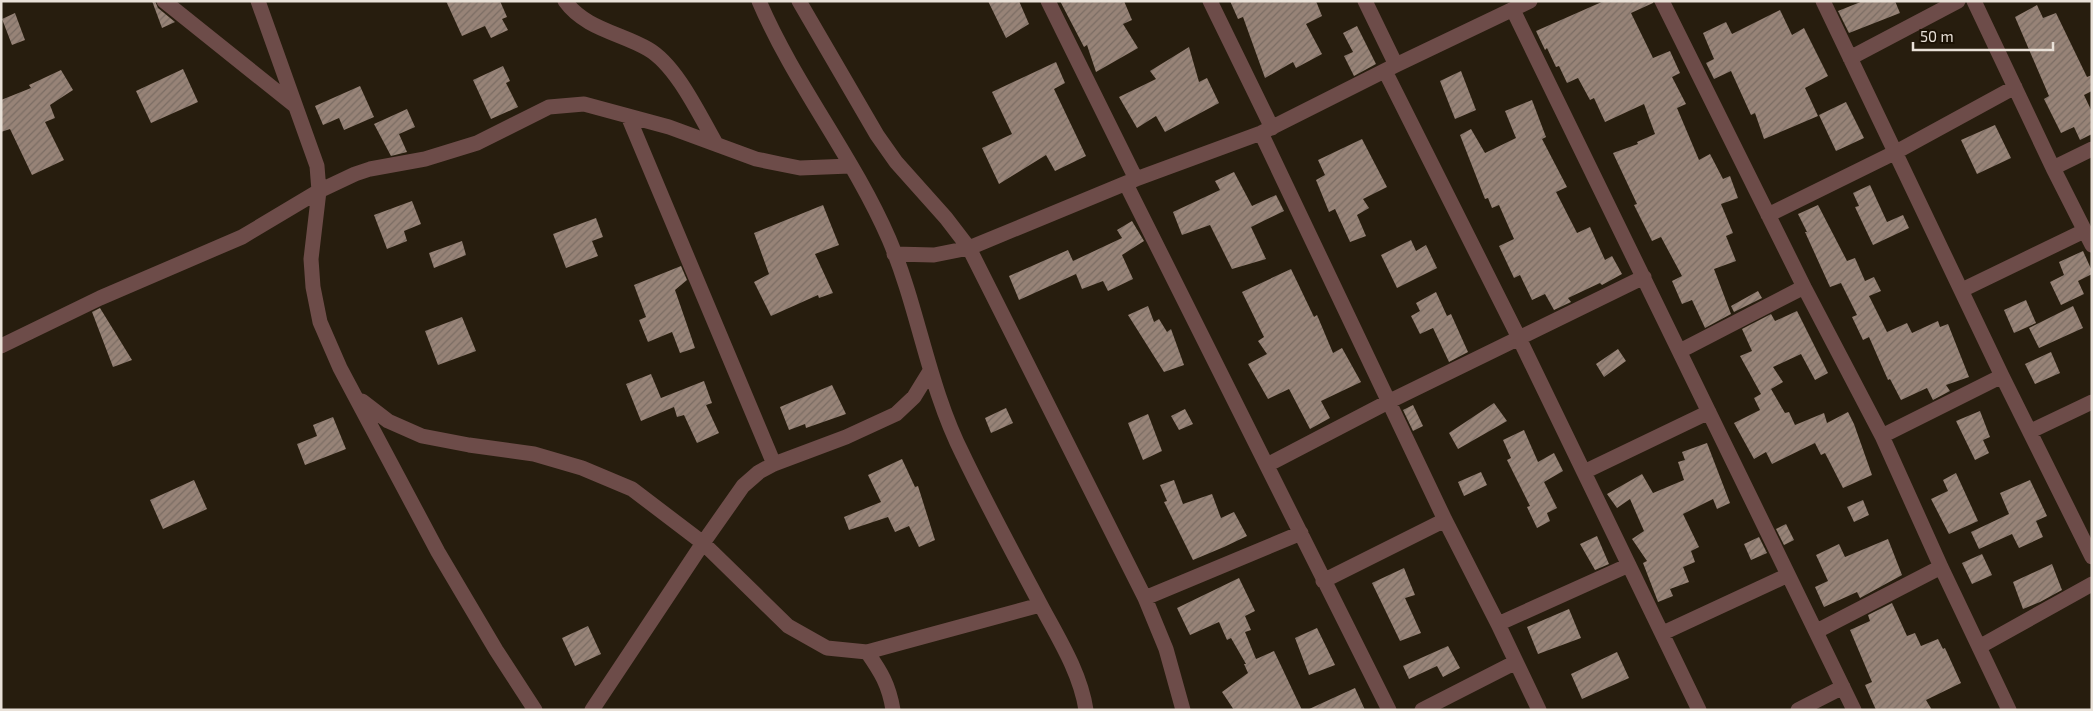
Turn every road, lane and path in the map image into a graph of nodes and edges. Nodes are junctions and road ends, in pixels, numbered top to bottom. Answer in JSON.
{"nodes":[{"id":1,"x":164,"y":1,"type":"edge"},
{"id":2,"x":258,"y":1,"type":"edge"},
{"id":3,"x":565,"y":1,"type":"edge"},
{"id":4,"x":759,"y":1,"type":"edge"},
{"id":5,"x":798,"y":1,"type":"edge"},
{"id":6,"x":1048,"y":1,"type":"edge"},
{"id":7,"x":1210,"y":1,"type":"edge"},
{"id":8,"x":1365,"y":1,"type":"edge"},
{"id":9,"x":1662,"y":1,"type":"edge"},
{"id":10,"x":1823,"y":1,"type":"edge"},
{"id":11,"x":1958,"y":1,"type":"edge"},
{"id":12,"x":1974,"y":1,"type":"edge"},
{"id":13,"x":1522,"y":4,"type":"edge"},
{"id":14,"x":1850,"y":58,"type":"junction"},
{"id":15,"x":1391,"y":68,"type":"junction"},
{"id":16,"x":2016,"y":87,"type":"junction"},
{"id":17,"x":295,"y":106,"type":"junction"},
{"id":18,"x":628,"y":116,"type":"junction"},
{"id":19,"x":1267,"y":130,"type":"junction"},
{"id":20,"x":715,"y":142,"type":"junction"},
{"id":21,"x":2092,"y":149,"type":"edge"},
{"id":22,"x":1896,"y":152,"type":"junction"},
{"id":23,"x":850,"y":166,"type":"junction"},
{"id":24,"x":2053,"y":168,"type":"junction"},
{"id":25,"x":1131,"y":181,"type":"junction"},
{"id":26,"x":319,"y":191,"type":"junction"},
{"id":27,"x":1768,"y":215,"type":"junction"},
{"id":28,"x":2084,"y":231,"type":"junction"},
{"id":29,"x":2092,"y":245,"type":"edge"},
{"id":30,"x":969,"y":248,"type":"junction"},
{"id":31,"x":894,"y":254,"type":"junction"},
{"id":32,"x":1644,"y":277,"type":"junction"},
{"id":33,"x":1804,"y":287,"type":"junction"},
{"id":34,"x":1962,"y":290,"type":"junction"},
{"id":35,"x":1519,"y":338,"type":"junction"},
{"id":36,"x":1,"y":346,"type":"edge"},
{"id":37,"x":1680,"y":351,"type":"junction"},
{"id":38,"x":930,"y":371,"type":"junction"},
{"id":39,"x":2002,"y":376,"type":"junction"},
{"id":40,"x":356,"y":397,"type":"junction"},
{"id":41,"x":1388,"y":402,"type":"junction"},
{"id":42,"x":2092,"y":402,"type":"edge"},
{"id":43,"x":1710,"y":412,"type":"junction"},
{"id":44,"x":2031,"y":432,"type":"junction"},
{"id":45,"x":1882,"y":436,"type":"junction"},
{"id":46,"x":774,"y":464,"type":"junction"},
{"id":47,"x":1267,"y":465,"type":"junction"},
{"id":48,"x":1584,"y":472,"type":"junction"},
{"id":49,"x":1445,"y":520,"type":"junction"},
{"id":50,"x":1301,"y":533,"type":"junction"},
{"id":51,"x":703,"y":543,"type":"junction"},
{"id":52,"x":2092,"y":557,"type":"edge"},
{"id":53,"x":1629,"y":565,"type":"junction"},
{"id":54,"x":1941,"y":567,"type":"junction"},
{"id":55,"x":1788,"y":575,"type":"junction"},
{"id":56,"x":1323,"y":581,"type":"junction"},
{"id":57,"x":2092,"y":584,"type":"edge"},
{"id":58,"x":1145,"y":598,"type":"junction"},
{"id":59,"x":1040,"y":605,"type":"junction"},
{"id":60,"x":1498,"y":624,"type":"junction"},
{"id":61,"x":1816,"y":631,"type":"junction"},
{"id":62,"x":1663,"y":633,"type":"junction"},
{"id":63,"x":1979,"y":647,"type":"junction"},
{"id":64,"x":867,"y":652,"type":"junction"},
{"id":65,"x":1516,"y":662,"type":"junction"},
{"id":66,"x":1843,"y":688,"type":"junction"},
{"id":67,"x":1087,"y":708,"type":"edge"},
{"id":68,"x":535,"y":710,"type":"edge"},
{"id":69,"x":592,"y":710,"type":"edge"},
{"id":70,"x":892,"y":710,"type":"edge"},
{"id":71,"x":1183,"y":710,"type":"edge"},
{"id":72,"x":1389,"y":710,"type":"edge"},
{"id":73,"x":1422,"y":710,"type":"edge"},
{"id":74,"x":1539,"y":710,"type":"edge"},
{"id":75,"x":1699,"y":710,"type":"edge"},
{"id":76,"x":1798,"y":710,"type":"edge"},
{"id":77,"x":1854,"y":710,"type":"edge"},
{"id":78,"x":2009,"y":710,"type":"edge"}],
"edges":[{"from":1,"to":17,"type":"street"},
{"from":2,"to":17,"type":"street"},
{"from":3,"to":20,"type":"street"},
{"from":4,"to":23,"type":"street"},
{"from":5,"to":30,"type":"street"},
{"from":6,"to":25,"type":"street"},
{"from":7,"to":19,"type":"street"},
{"from":8,"to":15,"type":"street"},
{"from":9,"to":27,"type":"street"},
{"from":10,"to":14,"type":"street"},
{"from":11,"to":14,"type":"street"},
{"from":12,"to":16,"type":"street"},
{"from":13,"to":15,"type":"street"},
{"from":13,"to":32,"type":"street"},
{"from":14,"to":22,"type":"street"},
{"from":15,"to":19,"type":"street"},
{"from":15,"to":35,"type":"street"},
{"from":16,"to":22,"type":"street"},
{"from":16,"to":24,"type":"street"},
{"from":17,"to":26,"type":"street"},
{"from":18,"to":20,"type":"street"},
{"from":18,"to":26,"type":"street"},
{"from":18,"to":46,"type":"street"},
{"from":19,"to":25,"type":"street"},
{"from":19,"to":41,"type":"street"},
{"from":20,"to":23,"type":"street"},
{"from":21,"to":24,"type":"street"},
{"from":22,"to":27,"type":"street"},
{"from":22,"to":34,"type":"street"},
{"from":23,"to":31,"type":"street"},
{"from":24,"to":28,"type":"street"},
{"from":25,"to":30,"type":"street"},
{"from":25,"to":47,"type":"street"},
{"from":26,"to":36,"type":"street"},
{"from":26,"to":40,"type":"street"},
{"from":27,"to":33,"type":"street"},
{"from":28,"to":29,"type":"street"},
{"from":28,"to":34,"type":"street"},
{"from":30,"to":31,"type":"street"},
{"from":30,"to":58,"type":"street"},
{"from":31,"to":38,"type":"street"},
{"from":32,"to":35,"type":"street"},
{"from":32,"to":37,"type":"street"},
{"from":33,"to":37,"type":"street"},
{"from":33,"to":45,"type":"street"},
{"from":34,"to":39,"type":"street"},
{"from":35,"to":41,"type":"street"},
{"from":35,"to":48,"type":"street"},
{"from":37,"to":43,"type":"street"},
{"from":38,"to":46,"type":"street"},
{"from":38,"to":59,"type":"street"},
{"from":39,"to":44,"type":"street"},
{"from":39,"to":45,"type":"street"},
{"from":40,"to":51,"type":"street"},
{"from":40,"to":68,"type":"street"},
{"from":41,"to":47,"type":"street"},
{"from":41,"to":49,"type":"street"},
{"from":42,"to":44,"type":"street"},
{"from":43,"to":48,"type":"street"},
{"from":43,"to":55,"type":"street"},
{"from":44,"to":52,"type":"street"},
{"from":45,"to":54,"type":"street"},
{"from":46,"to":51,"type":"street"},
{"from":47,"to":50,"type":"street"},
{"from":48,"to":53,"type":"street"},
{"from":49,"to":56,"type":"street"},
{"from":49,"to":60,"type":"street"},
{"from":50,"to":56,"type":"street"},
{"from":50,"to":58,"type":"street"},
{"from":51,"to":64,"type":"street"},
{"from":51,"to":69,"type":"street"},
{"from":53,"to":60,"type":"street"},
{"from":53,"to":62,"type":"street"},
{"from":54,"to":61,"type":"street"},
{"from":54,"to":63,"type":"street"},
{"from":55,"to":61,"type":"street"},
{"from":55,"to":62,"type":"street"},
{"from":56,"to":72,"type":"street"},
{"from":57,"to":63,"type":"street"},
{"from":58,"to":71,"type":"street"},
{"from":59,"to":64,"type":"street"},
{"from":59,"to":67,"type":"street"},
{"from":60,"to":65,"type":"street"},
{"from":61,"to":66,"type":"street"},
{"from":62,"to":75,"type":"street"},
{"from":63,"to":78,"type":"street"},
{"from":64,"to":70,"type":"street"},
{"from":65,"to":73,"type":"street"},
{"from":65,"to":74,"type":"street"},
{"from":66,"to":76,"type":"street"},
{"from":66,"to":77,"type":"street"}]}
